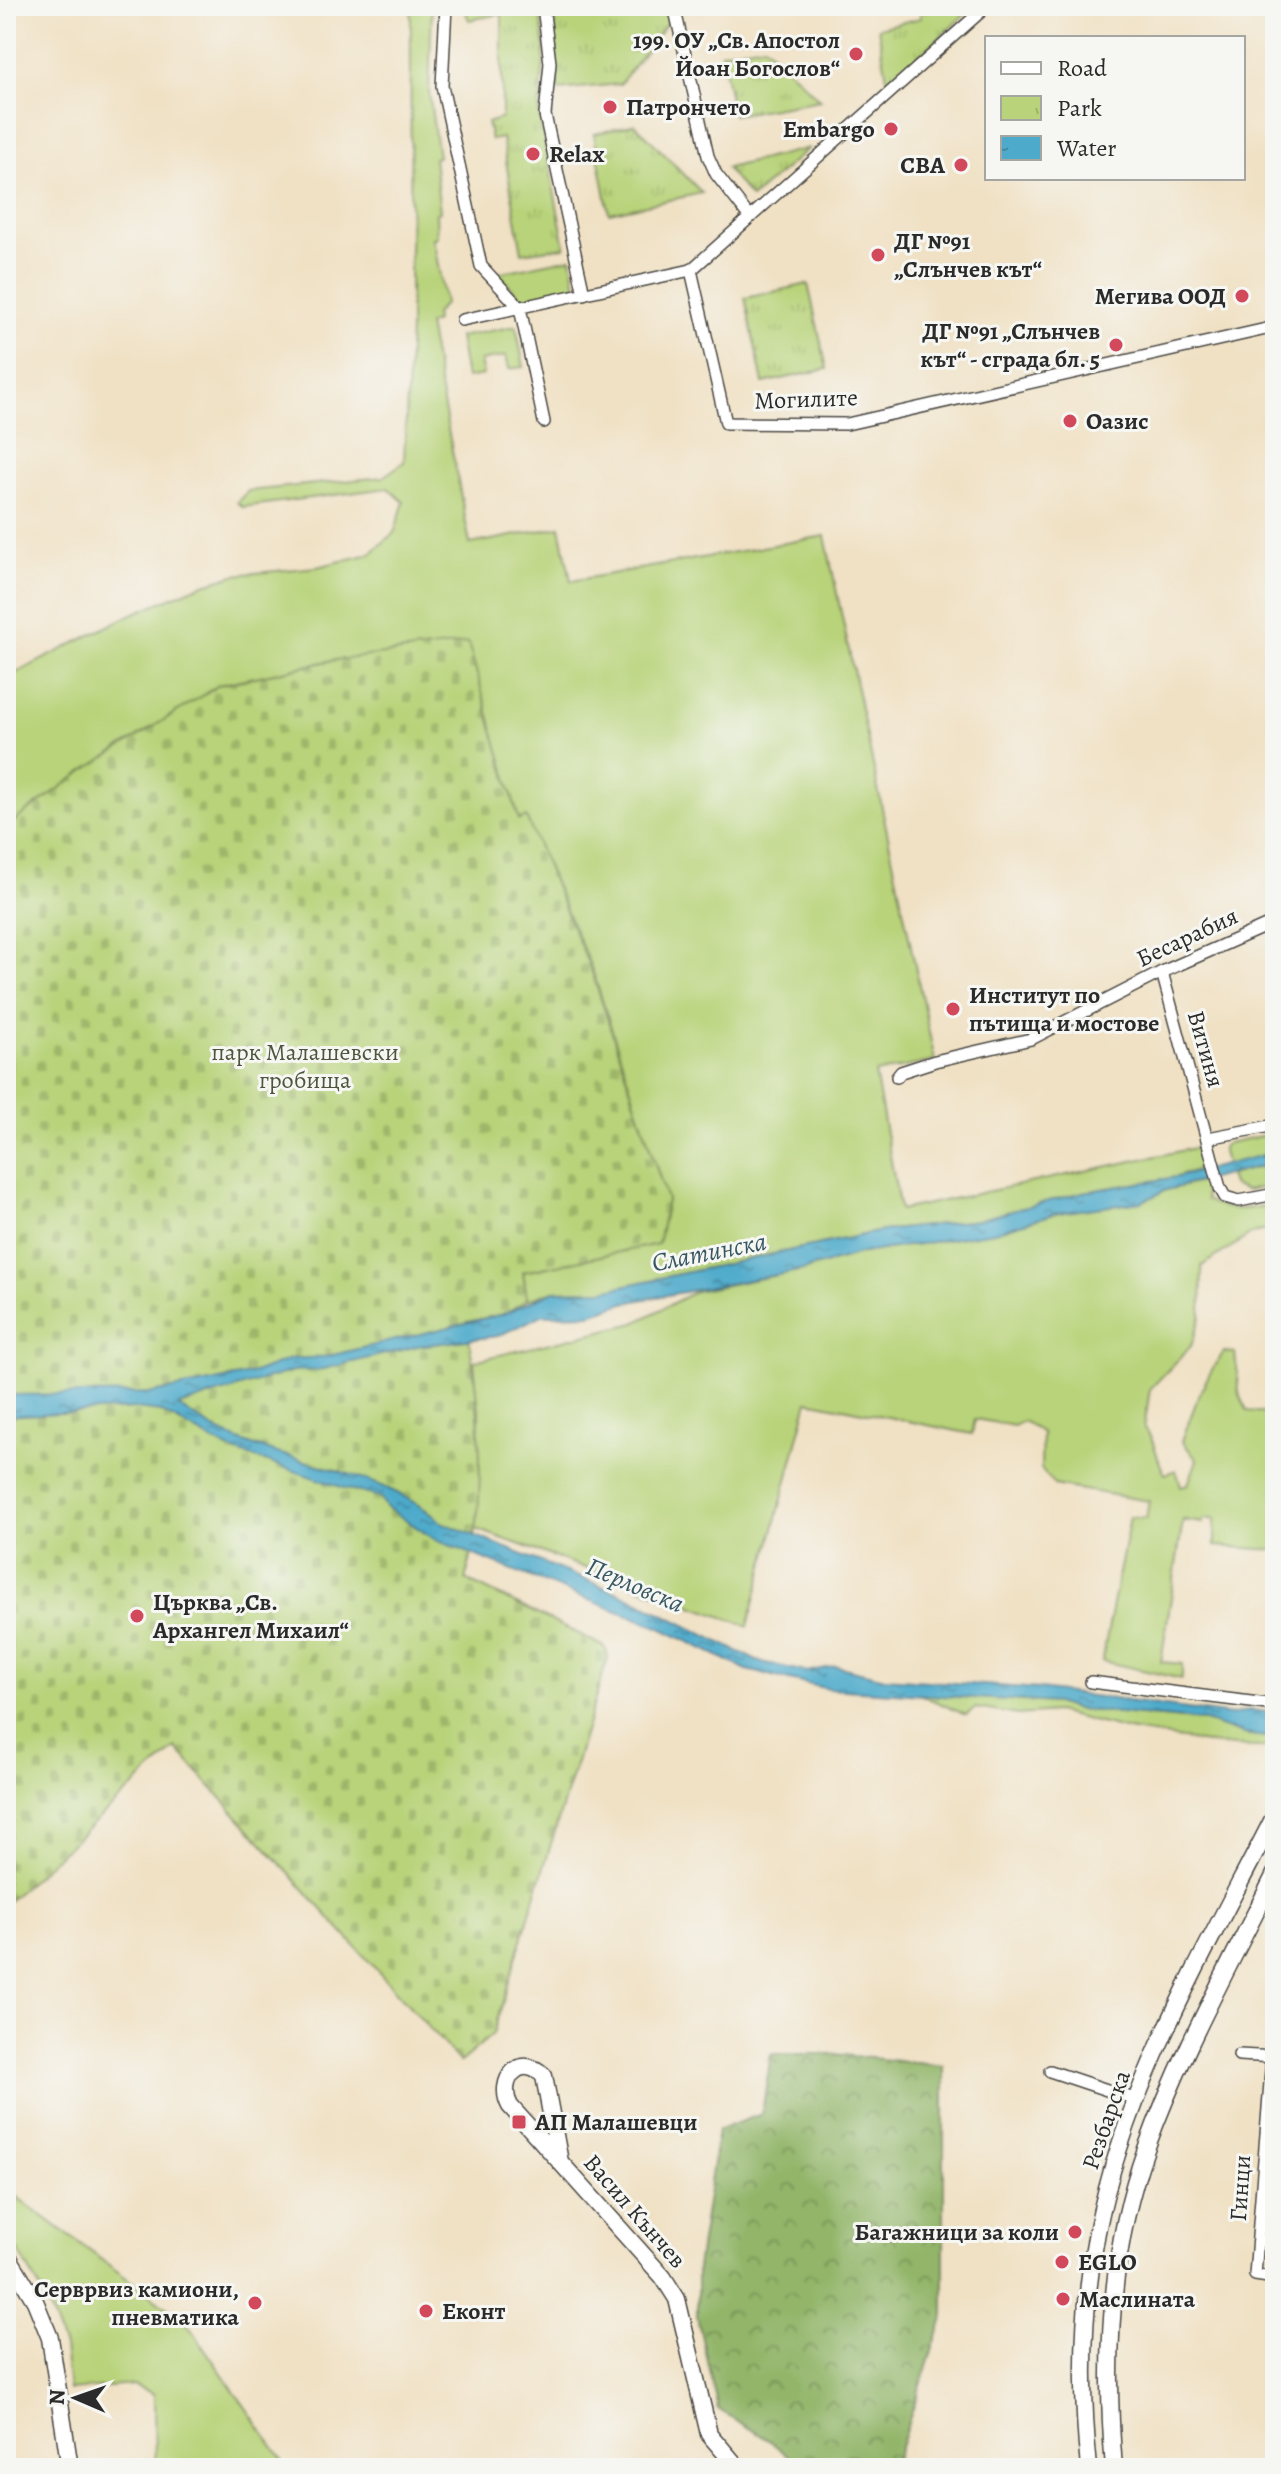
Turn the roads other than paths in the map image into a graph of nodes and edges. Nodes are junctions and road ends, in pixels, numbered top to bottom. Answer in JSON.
{"nodes":[{"id":1,"x":446,"y":6,"type":"edge"},
{"id":2,"x":543,"y":6,"type":"edge"},
{"id":3,"x":674,"y":6,"type":"edge"},
{"id":4,"x":987,"y":6,"type":"edge"},
{"id":5,"x":748,"y":215,"type":"junction"},
{"id":6,"x":691,"y":270,"type":"junction"},
{"id":7,"x":584,"y":294,"type":"junction"},
{"id":8,"x":520,"y":308,"type":"junction"},
{"id":9,"x":462,"y":320,"type":"dead end"},
{"id":10,"x":1275,"y":327,"type":"edge"},
{"id":11,"x":544,"y":422,"type":"dead end"},
{"id":12,"x":1275,"y":922,"type":"edge"},
{"id":13,"x":1162,"y":972,"type":"junction"},
{"id":14,"x":897,"y":1077,"type":"dead end"},
{"id":15,"x":1275,"y":1125,"type":"edge"},
{"id":16,"x":1208,"y":1138,"type":"junction"},
{"id":17,"x":1275,"y":1194,"type":"edge"},
{"id":18,"x":1091,"y":1682,"type":"dead end"},
{"id":19,"x":1275,"y":1705,"type":"edge"},
{"id":20,"x":1275,"y":1815,"type":"edge"},
{"id":21,"x":1275,"y":1874,"type":"edge"},
{"id":22,"x":1239,"y":2055,"type":"dead end"},
{"id":23,"x":1274,"y":2057,"type":"edge"},
{"id":24,"x":1050,"y":2071,"type":"dead end"},
{"id":25,"x":1137,"y":2100,"type":"junction"},
{"id":26,"x":560,"y":2162,"type":"junction"},
{"id":27,"x":6,"y":2253,"type":"edge"},
{"id":28,"x":1275,"y":2278,"type":"edge"},
{"id":29,"x":70,"y":2468,"type":"edge"},
{"id":30,"x":738,"y":2468,"type":"edge"},
{"id":31,"x":1089,"y":2468,"type":"edge"},
{"id":32,"x":1114,"y":2468,"type":"edge"}],
"edges":[{"from":1,"to":8,"type":"street"},
{"from":2,"to":7,"type":"street"},
{"from":3,"to":5,"type":"street"},
{"from":4,"to":5,"type":"street"},
{"from":5,"to":6,"type":"street"},
{"from":6,"to":7,"type":"street"},
{"from":6,"to":10,"type":"street","name":"Могилите"},
{"from":7,"to":8,"type":"street"},
{"from":8,"to":9,"type":"street"},
{"from":8,"to":11,"type":"street"},
{"from":12,"to":13,"type":"street","name":"Бесарабия"},
{"from":13,"to":14,"type":"street","name":"Бесарабия"},
{"from":13,"to":16,"type":"street","name":"Витиня"},
{"from":15,"to":16,"type":"street"},
{"from":16,"to":17,"type":"street","name":"Витиня"},
{"from":18,"to":19,"type":"street"},
{"from":20,"to":25,"type":"street","name":"Резбарска"},
{"from":21,"to":32,"type":"street","name":"Резбарска"},
{"from":22,"to":23,"type":"street","name":"Гинци"},
{"from":23,"to":28,"type":"street","name":"Гинци"},
{"from":24,"to":25,"type":"street"},
{"from":25,"to":31,"type":"street","name":"Резбарска"},
{"from":26,"to":26,"type":"street","name":"Васил Кънчев"},
{"from":26,"to":30,"type":"street","name":"Васил Кънчев"},
{"from":27,"to":29,"type":"street"}]}
